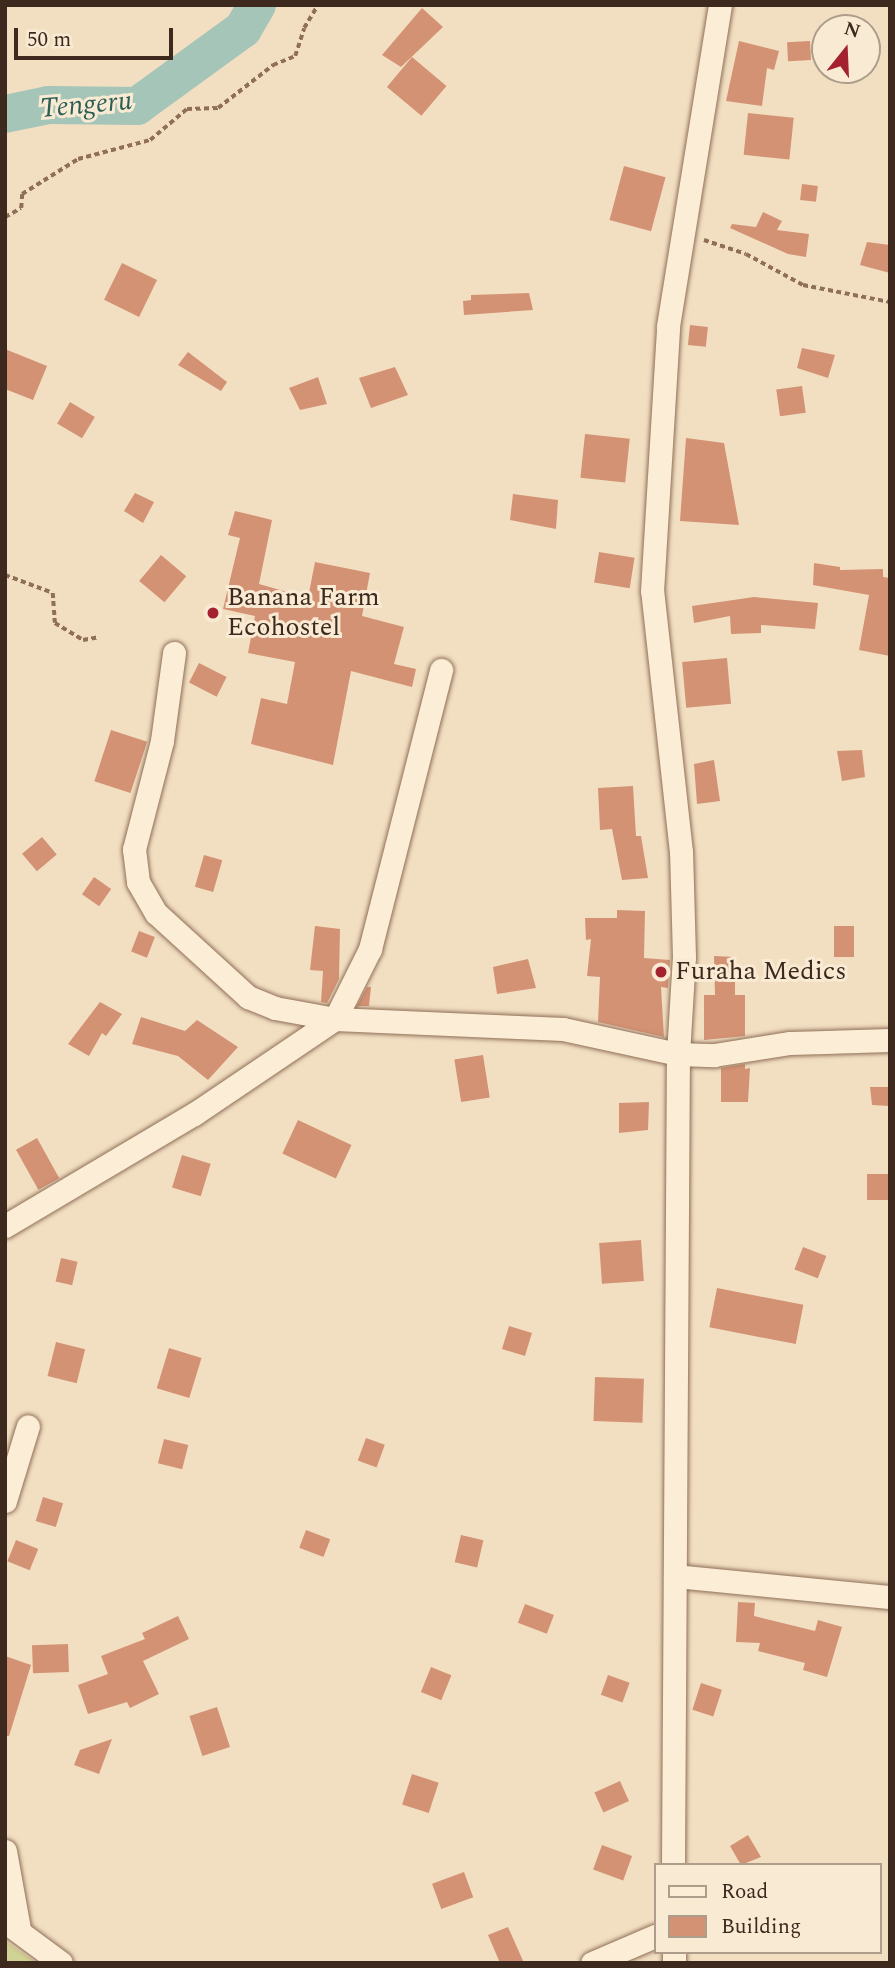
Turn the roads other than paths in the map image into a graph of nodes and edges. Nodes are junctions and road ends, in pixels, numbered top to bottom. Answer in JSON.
{"nodes":[{"id":1,"x":720,"y":5,"type":"edge"},
{"id":2,"x":174,"y":653,"type":"dead end"},
{"id":3,"x":441,"y":670,"type":"dead end"},
{"id":4,"x":335,"y":1019,"type":"junction"},
{"id":5,"x":890,"y":1040,"type":"edge"},
{"id":6,"x":678,"y":1054,"type":"junction"},
{"id":7,"x":5,"y":1226,"type":"edge"},
{"id":8,"x":29,"y":1426,"type":"dead end"},
{"id":9,"x":5,"y":1501,"type":"edge"},
{"id":10,"x":676,"y":1576,"type":"junction"},
{"id":11,"x":890,"y":1597,"type":"edge"},
{"id":12,"x":5,"y":1851,"type":"edge"},
{"id":13,"x":673,"y":1863,"type":"edge"},
{"id":14,"x":12,"y":1925,"type":"edge"},
{"id":15,"x":654,"y":1936,"type":"edge"},
{"id":16,"x":61,"y":1963,"type":"edge"},
{"id":17,"x":592,"y":1963,"type":"edge"}],
"edges":[{"from":1,"to":6,"type":"street"},
{"from":2,"to":4,"type":"street"},
{"from":3,"to":4,"type":"street"},
{"from":4,"to":6,"type":"street"},
{"from":4,"to":7,"type":"street"},
{"from":5,"to":6,"type":"street"},
{"from":6,"to":10,"type":"street"},
{"from":8,"to":9,"type":"street"},
{"from":10,"to":11,"type":"street"},
{"from":10,"to":13,"type":"street"},
{"from":12,"to":14,"type":"street"},
{"from":14,"to":16,"type":"street"},
{"from":15,"to":17,"type":"street"}]}
